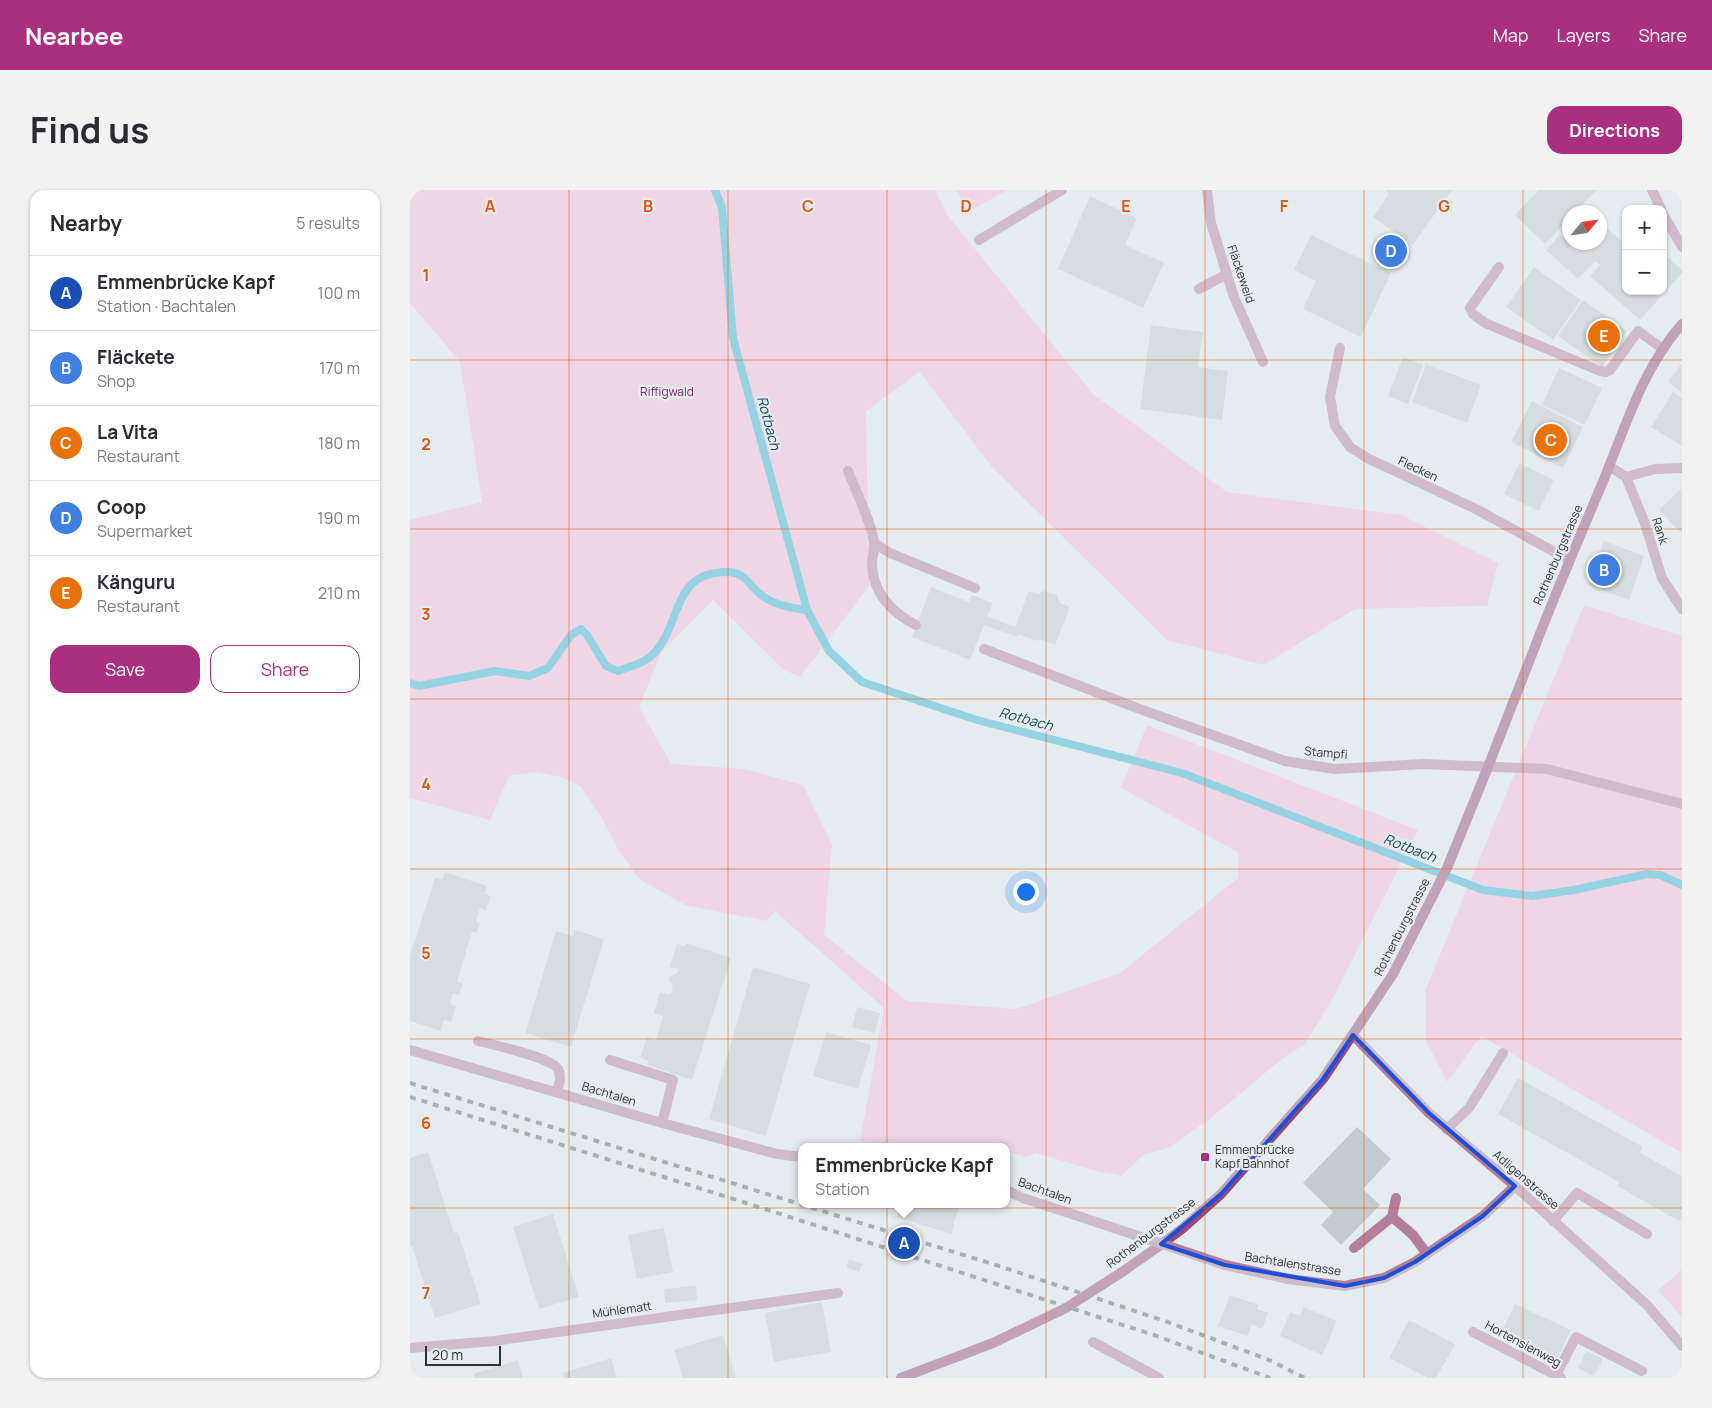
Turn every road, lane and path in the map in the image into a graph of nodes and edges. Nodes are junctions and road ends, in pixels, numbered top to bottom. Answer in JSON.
{"nodes":[{"id":1,"x":1062,"y":190,"type":"edge"},
{"id":2,"x":1207,"y":190,"type":"edge"},
{"id":3,"x":1652,"y":190,"type":"edge"},
{"id":4,"x":1658,"y":205,"type":"edge"},
{"id":5,"x":1667,"y":221,"type":"edge"},
{"id":6,"x":979,"y":240,"type":"dead end"},
{"id":7,"x":1682,"y":247,"type":"edge"},
{"id":8,"x":1499,"y":267,"type":"dead end"},
{"id":9,"x":1227,"y":274,"type":"junction"},
{"id":10,"x":1199,"y":289,"type":"dead end"},
{"id":11,"x":1682,"y":324,"type":"edge"},
{"id":12,"x":1340,"y":348,"type":"dead end"},
{"id":13,"x":1663,"y":349,"type":"junction"},
{"id":14,"x":1263,"y":362,"type":"dead end"},
{"id":15,"x":1609,"y":466,"type":"junction"},
{"id":16,"x":1682,"y":468,"type":"edge"},
{"id":17,"x":848,"y":471,"type":"dead end"},
{"id":18,"x":1626,"y":477,"type":"junction"},
{"id":19,"x":874,"y":543,"type":"junction"},
{"id":20,"x":1569,"y":560,"type":"junction"},
{"id":21,"x":975,"y":588,"type":"dead end"},
{"id":22,"x":1682,"y":609,"type":"edge"},
{"id":23,"x":916,"y":625,"type":"dead end"},
{"id":24,"x":980,"y":648,"type":"dead end"},
{"id":25,"x":1682,"y":804,"type":"edge"},
{"id":26,"x":1353,"y":1035,"type":"junction"},
{"id":27,"x":478,"y":1041,"type":"dead end"},
{"id":28,"x":410,"y":1050,"type":"edge"},
{"id":29,"x":1503,"y":1053,"type":"dead end"},
{"id":30,"x":610,"y":1060,"type":"dead end"},
{"id":31,"x":557,"y":1092,"type":"junction"},
{"id":32,"x":662,"y":1123,"type":"junction"},
{"id":33,"x":1447,"y":1129,"type":"junction"},
{"id":34,"x":798,"y":1157,"type":"edge"},
{"id":35,"x":1515,"y":1186,"type":"junction"},
{"id":36,"x":1010,"y":1192,"type":"edge"},
{"id":37,"x":1396,"y":1198,"type":"dead end"},
{"id":38,"x":1075,"y":1215,"type":"joint"},
{"id":39,"x":1392,"y":1217,"type":"junction"},
{"id":40,"x":1553,"y":1221,"type":"junction"},
{"id":41,"x":1647,"y":1234,"type":"dead end"},
{"id":42,"x":1354,"y":1248,"type":"dead end"},
{"id":43,"x":1427,"y":1254,"type":"junction"},
{"id":44,"x":838,"y":1293,"type":"dead end"},
{"id":45,"x":1473,"y":1332,"type":"dead end"},
{"id":46,"x":1093,"y":1342,"type":"dead end"},
{"id":47,"x":1682,"y":1346,"type":"edge"},
{"id":48,"x":410,"y":1348,"type":"edge"},
{"id":49,"x":1642,"y":1371,"type":"dead end"},
{"id":50,"x":1558,"y":1377,"type":"edge"},
{"id":51,"x":901,"y":1378,"type":"edge"},
{"id":52,"x":1159,"y":1378,"type":"edge"}],
"edges":[{"from":1,"to":6,"type":"street"},
{"from":2,"to":9,"type":"street","name":"Fläckeweid"},
{"from":3,"to":4,"type":"street"},
{"from":5,"to":7,"type":"street"},
{"from":8,"to":13,"type":"street"},
{"from":9,"to":10,"type":"street"},
{"from":9,"to":14,"type":"street","name":"Fläckeweid"},
{"from":11,"to":13,"type":"main road","name":"Rothenburgstrasse"},
{"from":12,"to":20,"type":"street","name":"Flecken"},
{"from":13,"to":15,"type":"main road","name":"Rothenburgstrasse"},
{"from":15,"to":18,"type":"street"},
{"from":15,"to":20,"type":"main road","name":"Rothenburgstrasse"},
{"from":16,"to":18,"type":"street"},
{"from":17,"to":19,"type":"street"},
{"from":18,"to":22,"type":"street","name":"Rank"},
{"from":19,"to":21,"type":"street"},
{"from":19,"to":23,"type":"street"},
{"from":20,"to":26,"type":"main road","name":"Rothenburgstrasse","bridge":true},
{"from":24,"to":25,"type":"street","name":"Stampfi"},
{"from":26,"to":33,"type":"street","name":"Adligenstrasse"},
{"from":26,"to":51,"type":"main road","name":"Rothenburgstrasse"},
{"from":27,"to":31,"type":"street"},
{"from":28,"to":31,"type":"street","name":"Bachtalen"},
{"from":29,"to":33,"type":"street"},
{"from":30,"to":32,"type":"street"},
{"from":31,"to":32,"type":"street","name":"Bachtalen"},
{"from":32,"to":34,"type":"street","name":"Bachtalen"},
{"from":33,"to":35,"type":"street","name":"Adligenstrasse"},
{"from":35,"to":40,"type":"street","name":"Adligenstrasse"},
{"from":35,"to":43,"type":"street","name":"Bachtalenstrasse"},
{"from":36,"to":38,"type":"street","name":"Bachtalen"},
{"from":37,"to":39,"type":"street"},
{"from":38,"to":43,"type":"street","name":"Bachtalenstrasse","bridge":true},
{"from":39,"to":42,"type":"street"},
{"from":39,"to":43,"type":"street"},
{"from":40,"to":41,"type":"street"},
{"from":40,"to":47,"type":"street","name":"Adligenstrasse"},
{"from":44,"to":48,"type":"street","name":"Mühlematt"},
{"from":45,"to":50,"type":"street","name":"Hortensienweg"},
{"from":46,"to":52,"type":"street"},
{"from":49,"to":50,"type":"street"}]}
